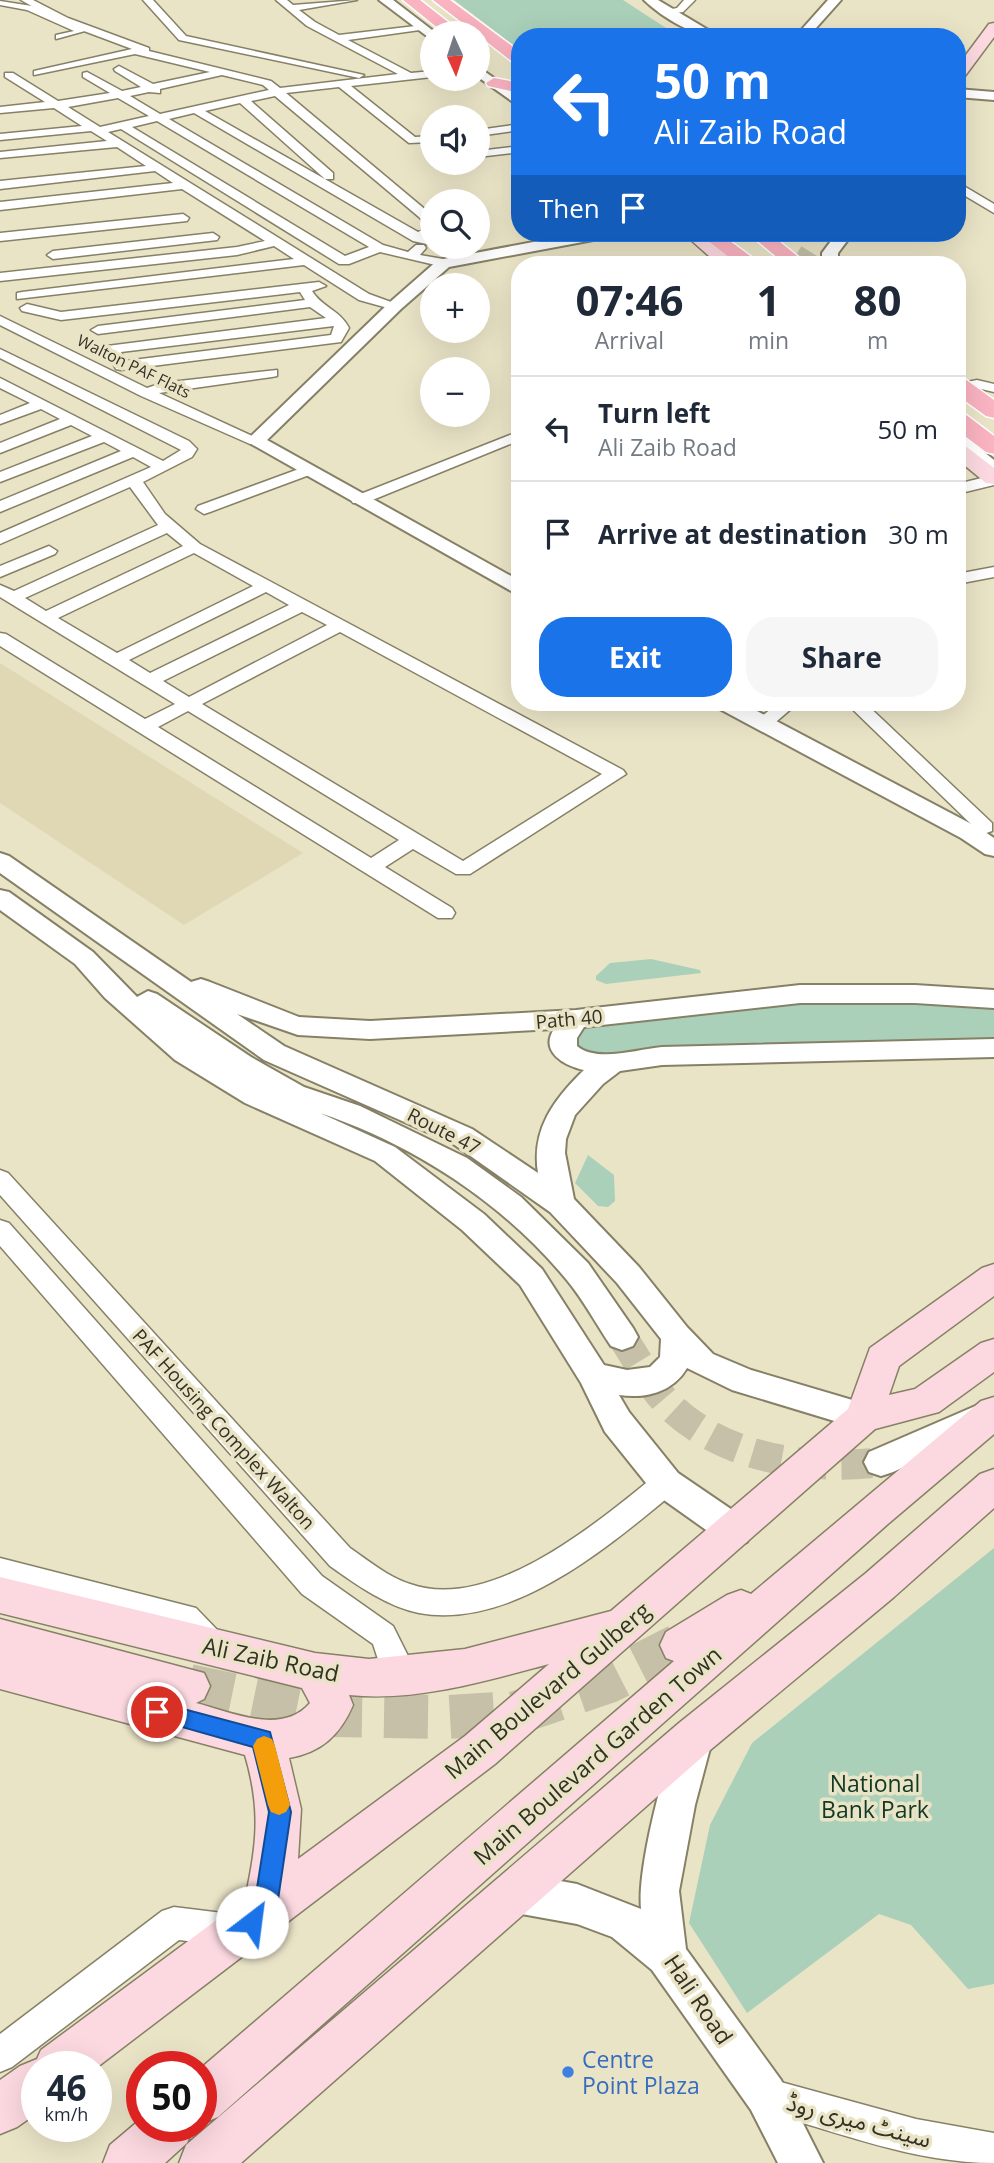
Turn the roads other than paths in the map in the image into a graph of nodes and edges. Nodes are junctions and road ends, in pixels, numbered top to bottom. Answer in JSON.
{"nodes":[{"id":1,"x":26,"y":0,"type":"edge"},
{"id":2,"x":148,"y":0,"type":"edge"},
{"id":3,"x":281,"y":0,"type":"edge"},
{"id":4,"x":352,"y":0,"type":"edge"},
{"id":5,"x":386,"y":0,"type":"edge"},
{"id":6,"x":410,"y":0,"type":"edge"},
{"id":7,"x":440,"y":0,"type":"edge"},
{"id":8,"x":650,"y":0,"type":"edge"},
{"id":9,"x":690,"y":0,"type":"edge"},
{"id":10,"x":835,"y":0,"type":"edge"},
{"id":11,"x":0,"y":3,"type":"edge"},
{"id":12,"x":291,"y":8,"type":"junction"},
{"id":13,"x":670,"y":12,"type":"junction"},
{"id":14,"x":994,"y":16,"type":"edge"},
{"id":15,"x":438,"y":21,"type":"edge"},
{"id":16,"x":420,"y":27,"type":"joint"},
{"id":17,"x":994,"y":27,"type":"edge"},
{"id":18,"x":698,"y":28,"type":"edge"},
{"id":19,"x":809,"y":28,"type":"edge"},
{"id":20,"x":59,"y":37,"type":"dead end"},
{"id":21,"x":338,"y":38,"type":"junction"},
{"id":22,"x":116,"y":45,"type":"dead end"},
{"id":23,"x":135,"y":51,"type":"junction"},
{"id":24,"x":511,"y":53,"type":"edge"},
{"id":25,"x":966,"y":53,"type":"edge"},
{"id":26,"x":163,"y":59,"type":"junction"},
{"id":27,"x":490,"y":61,"type":"edge"},
{"id":28,"x":966,"y":65,"type":"edge"},
{"id":29,"x":119,"y":69,"type":"junction"},
{"id":30,"x":224,"y":72,"type":"junction"},
{"id":31,"x":9,"y":75,"type":"dead end"},
{"id":32,"x":420,"y":75,"type":"edge"},
{"id":33,"x":409,"y":76,"type":"junction"},
{"id":34,"x":511,"y":78,"type":"edge"},
{"id":35,"x":381,"y":79,"type":"junction"},
{"id":36,"x":72,"y":80,"type":"junction"},
{"id":37,"x":490,"y":80,"type":"edge"},
{"id":38,"x":494,"y":83,"type":"junction"},
{"id":39,"x":342,"y":84,"type":"junction"},
{"id":40,"x":511,"y":85,"type":"edge"},
{"id":41,"x":151,"y":88,"type":"junction"},
{"id":42,"x":285,"y":90,"type":"junction"},
{"id":43,"x":966,"y":94,"type":"edge"},
{"id":44,"x":118,"y":95,"type":"junction"},
{"id":45,"x":992,"y":95,"type":"edge"},
{"id":46,"x":511,"y":96,"type":"edge"},
{"id":47,"x":242,"y":99,"type":"junction"},
{"id":48,"x":966,"y":99,"type":"edge"},
{"id":49,"x":85,"y":102,"type":"junction"},
{"id":50,"x":55,"y":105,"type":"junction"},
{"id":51,"x":20,"y":108,"type":"junction"},
{"id":52,"x":0,"y":110,"type":"edge"},
{"id":53,"x":192,"y":110,"type":"junction"},
{"id":54,"x":157,"y":117,"type":"junction"},
{"id":55,"x":31,"y":118,"type":"junction"},
{"id":56,"x":0,"y":121,"type":"edge"},
{"id":57,"x":119,"y":123,"type":"junction"},
{"id":58,"x":511,"y":128,"type":"edge"},
{"id":59,"x":94,"y":129,"type":"junction"},
{"id":60,"x":490,"y":131,"type":"edge"},
{"id":61,"x":46,"y":132,"type":"junction"},
{"id":62,"x":280,"y":132,"type":"junction"},
{"id":63,"x":0,"y":137,"type":"edge"},
{"id":64,"x":246,"y":140,"type":"junction"},
{"id":65,"x":420,"y":140,"type":"edge"},
{"id":66,"x":116,"y":144,"type":"junction"},
{"id":67,"x":209,"y":148,"type":"junction"},
{"id":68,"x":511,"y":150,"type":"edge"},
{"id":69,"x":490,"y":153,"type":"edge"},
{"id":70,"x":0,"y":155,"type":"edge"},
{"id":71,"x":172,"y":156,"type":"junction"},
{"id":72,"x":0,"y":168,"type":"edge"},
{"id":73,"x":155,"y":168,"type":"junction"},
{"id":74,"x":112,"y":173,"type":"junction"},
{"id":75,"x":0,"y":185,"type":"edge"},
{"id":76,"x":183,"y":186,"type":"junction"},
{"id":77,"x":145,"y":190,"type":"junction"},
{"id":78,"x":966,"y":192,"type":"edge"},
{"id":79,"x":994,"y":192,"type":"edge"},
{"id":80,"x":343,"y":196,"type":"junction"},
{"id":81,"x":973,"y":196,"type":"junction"},
{"id":82,"x":966,"y":197,"type":"edge"},
{"id":83,"x":420,"y":202,"type":"edge"},
{"id":84,"x":359,"y":205,"type":"junction"},
{"id":85,"x":0,"y":206,"type":"edge"},
{"id":86,"x":994,"y":209,"type":"edge"},
{"id":87,"x":172,"y":210,"type":"junction"},
{"id":88,"x":420,"y":211,"type":"edge"},
{"id":89,"x":54,"y":214,"type":"dead end"},
{"id":90,"x":320,"y":214,"type":"junction"},
{"id":91,"x":0,"y":219,"type":"edge"},
{"id":92,"x":281,"y":223,"type":"junction"},
{"id":93,"x":420,"y":236,"type":"edge"},
{"id":94,"x":0,"y":237,"type":"edge"},
{"id":95,"x":213,"y":237,"type":"junction"},
{"id":96,"x":276,"y":242,"type":"junction"},
{"id":97,"x":556,"y":242,"type":"edge"},
{"id":98,"x":702,"y":242,"type":"edge"},
{"id":99,"x":720,"y":242,"type":"edge"},
{"id":100,"x":769,"y":242,"type":"edge"},
{"id":101,"x":420,"y":245,"type":"edge"},
{"id":102,"x":379,"y":248,"type":"junction"},
{"id":103,"x":237,"y":251,"type":"junction"},
{"id":104,"x":40,"y":256,"type":"dead end"},
{"id":105,"x":719,"y":256,"type":"edge"},
{"id":106,"x":740,"y":256,"type":"edge"},
{"id":107,"x":787,"y":256,"type":"edge"},
{"id":108,"x":410,"y":257,"type":"junction"},
{"id":109,"x":305,"y":261,"type":"junction"},
{"id":110,"x":444,"y":263,"type":"junction"},
{"id":111,"x":329,"y":274,"type":"junction"},
{"id":112,"x":0,"y":276,"type":"edge"},
{"id":113,"x":343,"y":284,"type":"junction"},
{"id":114,"x":0,"y":286,"type":"edge"},
{"id":115,"x":304,"y":288,"type":"junction"},
{"id":116,"x":313,"y":303,"type":"junction"},
{"id":117,"x":29,"y":304,"type":"junction"},
{"id":118,"x":395,"y":306,"type":"junction"},
{"id":119,"x":61,"y":316,"type":"junction"},
{"id":120,"x":0,"y":318,"type":"edge"},
{"id":121,"x":98,"y":330,"type":"junction"},
{"id":122,"x":112,"y":349,"type":"junction"},
{"id":123,"x":61,"y":350,"type":"junction"},
{"id":124,"x":0,"y":353,"type":"edge"},
{"id":125,"x":78,"y":359,"type":"junction"},
{"id":126,"x":23,"y":365,"type":"junction"},
{"id":127,"x":0,"y":373,"type":"edge"},
{"id":128,"x":272,"y":373,"type":"dead end"},
{"id":129,"x":0,"y":382,"type":"edge"},
{"id":130,"x":966,"y":385,"type":"edge"},
{"id":131,"x":994,"y":388,"type":"edge"},
{"id":132,"x":16,"y":390,"type":"junction"},
{"id":133,"x":966,"y":391,"type":"edge"},
{"id":134,"x":146,"y":393,"type":"junction"},
{"id":135,"x":0,"y":396,"type":"edge"},
{"id":136,"x":42,"y":404,"type":"junction"},
{"id":137,"x":994,"y":411,"type":"edge"},
{"id":138,"x":71,"y":419,"type":"junction"},
{"id":139,"x":0,"y":420,"type":"edge"},
{"id":140,"x":966,"y":426,"type":"edge"},
{"id":141,"x":103,"y":436,"type":"junction"},
{"id":142,"x":511,"y":439,"type":"edge"},
{"id":143,"x":255,"y":441,"type":"junction"},
{"id":144,"x":966,"y":443,"type":"edge"},
{"id":145,"x":966,"y":445,"type":"edge"},
{"id":146,"x":994,"y":447,"type":"edge"},
{"id":147,"x":0,"y":448,"type":"edge"},
{"id":148,"x":133,"y":452,"type":"junction"},
{"id":149,"x":966,"y":456,"type":"edge"},
{"id":150,"x":994,"y":461,"type":"edge"},
{"id":151,"x":163,"y":467,"type":"junction"},
{"id":152,"x":994,"y":469,"type":"edge"},
{"id":153,"x":307,"y":471,"type":"junction"},
{"id":154,"x":0,"y":477,"type":"edge"},
{"id":155,"x":994,"y":479,"type":"edge"},
{"id":156,"x":134,"y":480,"type":"junction"},
{"id":157,"x":966,"y":487,"type":"edge"},
{"id":158,"x":359,"y":500,"type":"junction"},
{"id":159,"x":0,"y":507,"type":"edge"},
{"id":160,"x":204,"y":509,"type":"dead end"},
{"id":161,"x":167,"y":527,"type":"junction"},
{"id":162,"x":0,"y":539,"type":"edge"},
{"id":163,"x":194,"y":547,"type":"junction"},
{"id":164,"x":50,"y":551,"type":"dead end"},
{"id":165,"x":0,"y":572,"type":"edge"},
{"id":166,"x":994,"y":572,"type":"edge"},
{"id":167,"x":966,"y":577,"type":"edge"},
{"id":168,"x":511,"y":585,"type":"edge"},
{"id":169,"x":266,"y":586,"type":"junction"},
{"id":170,"x":6,"y":594,"type":"edge"},
{"id":171,"x":302,"y":604,"type":"junction"},
{"id":172,"x":44,"y":618,"type":"junction"},
{"id":173,"x":341,"y":625,"type":"junction"},
{"id":174,"x":0,"y":639,"type":"edge"},
{"id":175,"x":114,"y":661,"type":"junction"},
{"id":176,"x":148,"y":681,"type":"junction"},
{"id":177,"x":187,"y":705,"type":"junction"},
{"id":178,"x":741,"y":711,"type":"edge"},
{"id":179,"x":778,"y":711,"type":"edge"},
{"id":180,"x":863,"y":711,"type":"edge"},
{"id":181,"x":763,"y":723,"type":"junction"},
{"id":182,"x":144,"y":727,"type":"junction"},
{"id":183,"x":983,"y":828,"type":"edge"},
{"id":184,"x":414,"y":840,"type":"junction"},
{"id":185,"x":994,"y":849,"type":"edge"},
{"id":186,"x":0,"y":861,"type":"edge"},
{"id":187,"x":370,"y":867,"type":"junction"},
{"id":188,"x":0,"y":898,"type":"edge"},
{"id":189,"x":445,"y":912,"type":"dead end"},
{"id":190,"x":84,"y":958,"type":"junction"},
{"id":191,"x":153,"y":968,"type":"junction"},
{"id":192,"x":994,"y":999,"type":"edge"},
{"id":193,"x":576,"y":1019,"type":"junction"},
{"id":194,"x":994,"y":1048,"type":"edge"},
{"id":195,"x":613,"y":1063,"type":"junction"},
{"id":196,"x":0,"y":1179,"type":"edge"},
{"id":197,"x":561,"y":1204,"type":"junction"},
{"id":198,"x":0,"y":1229,"type":"edge"},
{"id":199,"x":994,"y":1277,"type":"edge"},
{"id":200,"x":677,"y":1336,"type":"junction"},
{"id":201,"x":622,"y":1337,"type":"tunnel mouth"},
{"id":202,"x":994,"y":1353,"type":"edge"},
{"id":203,"x":593,"y":1376,"type":"junction"},
{"id":204,"x":994,"y":1411,"type":"edge"},
{"id":205,"x":864,"y":1417,"type":"junction"},
{"id":206,"x":881,"y":1462,"type":"tunnel mouth"},
{"id":207,"x":666,"y":1483,"type":"junction"},
{"id":208,"x":994,"y":1485,"type":"edge"},
{"id":209,"x":875,"y":1511,"type":"junction"},
{"id":210,"x":735,"y":1531,"type":"junction"},
{"id":211,"x":0,"y":1571,"type":"edge"},
{"id":212,"x":0,"y":1595,"type":"edge"},
{"id":213,"x":625,"y":1625,"type":"junction"},
{"id":214,"x":0,"y":1637,"type":"edge"},
{"id":215,"x":680,"y":1645,"type":"tunnel mouth"},
{"id":216,"x":215,"y":1647,"type":"junction"},
{"id":217,"x":0,"y":1670,"type":"edge"},
{"id":218,"x":315,"y":1672,"type":"junction"},
{"id":219,"x":398,"y":1677,"type":"junction"},
{"id":220,"x":189,"y":1686,"type":"tunnel mouth"},
{"id":221,"x":694,"y":1737,"type":"junction"},
{"id":222,"x":262,"y":1740,"type":"junction"},
{"id":223,"x":516,"y":1893,"type":"junction"},
{"id":224,"x":252,"y":1922,"type":"junction"},
{"id":225,"x":666,"y":1956,"type":"junction"},
{"id":226,"x":79,"y":2051,"type":"edge"},
{"id":227,"x":0,"y":2055,"type":"edge"},
{"id":228,"x":217,"y":2085,"type":"edge"},
{"id":229,"x":21,"y":2095,"type":"edge"},
{"id":230,"x":766,"y":2095,"type":"junction"},
{"id":231,"x":0,"y":2110,"type":"edge"},
{"id":232,"x":152,"y":2142,"type":"edge"},
{"id":233,"x":994,"y":2151,"type":"edge"},
{"id":234,"x":128,"y":2163,"type":"edge"},
{"id":235,"x":204,"y":2163,"type":"edge"},
{"id":236,"x":801,"y":2163,"type":"edge"}],
"edges":[{"from":1,"to":42,"type":"street"},
{"from":2,"to":35,"type":"street"},
{"from":3,"to":12,"type":"street"},
{"from":4,"to":12,"type":"street"},
{"from":5,"to":16,"type":"street"},
{"from":6,"to":15,"type":"main road"},
{"from":7,"to":24,"type":"main road"},
{"from":8,"to":13,"type":"street"},
{"from":9,"to":13,"type":"street"},
{"from":10,"to":19,"type":"street"},
{"from":11,"to":20,"type":"street"},
{"from":12,"to":21,"type":"street"},
{"from":13,"to":18,"type":"street"},
{"from":14,"to":25,"type":"main road"},
{"from":16,"to":21,"type":"street"},
{"from":17,"to":28,"type":"main road"},
{"from":21,"to":33,"type":"street"},
{"from":22,"to":23,"type":"street"},
{"from":23,"to":26,"type":"street"},
{"from":23,"to":36,"type":"street"},
{"from":26,"to":29,"type":"street"},
{"from":26,"to":30,"type":"street"},
{"from":27,"to":34,"type":"main road"},
{"from":29,"to":36,"type":"street"},
{"from":29,"to":41,"type":"street"},
{"from":30,"to":41,"type":"street"},
{"from":30,"to":42,"type":"street"},
{"from":31,"to":50,"type":"street"},
{"from":32,"to":33,"type":"street"},
{"from":33,"to":35,"type":"street"},
{"from":35,"to":39,"type":"street"},
{"from":36,"to":44,"type":"street"},
{"from":36,"to":49,"type":"street"},
{"from":37,"to":38,"type":"street"},
{"from":38,"to":40,"type":"main road"},
{"from":38,"to":46,"type":"street"},
{"from":39,"to":42,"type":"street"},
{"from":39,"to":65,"type":"street"},
{"from":41,"to":44,"type":"street"},
{"from":41,"to":53,"type":"street"},
{"from":42,"to":47,"type":"street"},
{"from":42,"to":83,"type":"street"},
{"from":42,"to":88,"type":"street"},
{"from":43,"to":45,"type":"street"},
{"from":44,"to":49,"type":"street"},
{"from":44,"to":54,"type":"street"},
{"from":45,"to":48,"type":"street"},
{"from":47,"to":53,"type":"street"},
{"from":47,"to":62,"type":"street"},
{"from":49,"to":50,"type":"street"},
{"from":49,"to":57,"type":"street"},
{"from":50,"to":51,"type":"street"},
{"from":50,"to":59,"type":"street"},
{"from":51,"to":52,"type":"street"},
{"from":51,"to":55,"type":"street"},
{"from":53,"to":54,"type":"street"},
{"from":53,"to":64,"type":"street"},
{"from":54,"to":57,"type":"street"},
{"from":54,"to":67,"type":"street"},
{"from":55,"to":56,"type":"street"},
{"from":55,"to":61,"type":"street"},
{"from":57,"to":59,"type":"street"},
{"from":57,"to":71,"type":"street"},
{"from":58,"to":60,"type":"street"},
{"from":59,"to":61,"type":"street"},
{"from":59,"to":66,"type":"street"},
{"from":61,"to":63,"type":"street"},
{"from":62,"to":64,"type":"street"},
{"from":62,"to":80,"type":"street"},
{"from":64,"to":67,"type":"street"},
{"from":64,"to":80,"type":"street"},
{"from":66,"to":70,"type":"street"},
{"from":66,"to":73,"type":"street"},
{"from":67,"to":71,"type":"street"},
{"from":67,"to":90,"type":"street"},
{"from":68,"to":69,"type":"street"},
{"from":71,"to":92,"type":"street"},
{"from":72,"to":74,"type":"street"},
{"from":73,"to":74,"type":"street"},
{"from":73,"to":76,"type":"street"},
{"from":74,"to":75,"type":"street"},
{"from":76,"to":77,"type":"street"},
{"from":76,"to":96,"type":"street"},
{"from":77,"to":85,"type":"street"},
{"from":77,"to":87,"type":"street"},
{"from":78,"to":81,"type":"street"},
{"from":79,"to":81,"type":"street"},
{"from":80,"to":84,"type":"street"},
{"from":81,"to":82,"type":"street"},
{"from":81,"to":86,"type":"street"},
{"from":84,"to":90,"type":"street"},
{"from":84,"to":93,"type":"street"},
{"from":87,"to":94,"type":"street"},
{"from":87,"to":95,"type":"street"},
{"from":89,"to":91,"type":"street"},
{"from":90,"to":92,"type":"street"},
{"from":90,"to":102,"type":"street"},
{"from":92,"to":102,"type":"street"},
{"from":95,"to":103,"type":"street"},
{"from":95,"to":104,"type":"street"},
{"from":96,"to":103,"type":"street"},
{"from":96,"to":109,"type":"street"},
{"from":97,"to":110,"type":"street"},
{"from":98,"to":105,"type":"main road"},
{"from":99,"to":106,"type":"main road"},
{"from":100,"to":107,"type":"main road"},
{"from":101,"to":108,"type":"street"},
{"from":102,"to":108,"type":"street"},
{"from":103,"to":112,"type":"street"},
{"from":108,"to":110,"type":"street"},
{"from":109,"to":111,"type":"street"},
{"from":109,"to":117,"type":"street"},
{"from":110,"to":118,"type":"street"},
{"from":111,"to":113,"type":"street"},
{"from":111,"to":117,"type":"street"},
{"from":113,"to":115,"type":"street"},
{"from":113,"to":118,"type":"street"},
{"from":114,"to":117,"type":"street"},
{"from":115,"to":116,"type":"street"},
{"from":115,"to":119,"type":"street"},
{"from":116,"to":121,"type":"street"},
{"from":116,"to":122,"type":"street"},
{"from":117,"to":119,"type":"street"},
{"from":117,"to":120,"type":"street"},
{"from":118,"to":143,"type":"street"},
{"from":119,"to":121,"type":"street"},
{"from":120,"to":123,"type":"street","name":"Walton PAF Flats"},
{"from":121,"to":122,"type":"street"},
{"from":122,"to":125,"type":"street"},
{"from":123,"to":125,"type":"street","name":"Walton PAF Flats"},
{"from":123,"to":126,"type":"street"},
{"from":124,"to":126,"type":"street"},
{"from":125,"to":134,"type":"street","name":"Walton PAF Flats"},
{"from":126,"to":127,"type":"street"},
{"from":126,"to":151,"type":"street"},
{"from":128,"to":134,"type":"street"},
{"from":129,"to":132,"type":"street"},
{"from":130,"to":131,"type":"street"},
{"from":132,"to":135,"type":"street"},
{"from":132,"to":136,"type":"street"},
{"from":133,"to":137,"type":"main road"},
{"from":134,"to":143,"type":"street","name":"Walton PAF Flats"},
{"from":136,"to":138,"type":"street"},
{"from":136,"to":139,"type":"street"},
{"from":138,"to":141,"type":"street"},
{"from":138,"to":147,"type":"street"},
{"from":140,"to":146,"type":"main road"},
{"from":141,"to":148,"type":"street"},
{"from":141,"to":154,"type":"street"},
{"from":142,"to":158,"type":"street"},
{"from":143,"to":153,"type":"street"},
{"from":144,"to":150,"type":"street"},
{"from":145,"to":152,"type":"street"},
{"from":148,"to":151,"type":"street"},
{"from":148,"to":159,"type":"street"},
{"from":149,"to":155,"type":"main road"},
{"from":151,"to":156,"type":"street"},
{"from":153,"to":158,"type":"street"},
{"from":153,"to":160,"type":"street"},
{"from":155,"to":157,"type":"street"},
{"from":156,"to":161,"type":"street"},
{"from":156,"to":162,"type":"street"},
{"from":158,"to":168,"type":"street"},
{"from":161,"to":163,"type":"street"},
{"from":161,"to":170,"type":"street"},
{"from":163,"to":169,"type":"street"},
{"from":163,"to":172,"type":"street"},
{"from":164,"to":165,"type":"street"},
{"from":166,"to":167,"type":"street"},
{"from":169,"to":171,"type":"street"},
{"from":169,"to":175,"type":"street"},
{"from":170,"to":172,"type":"street"},
{"from":171,"to":173,"type":"street"},
{"from":171,"to":176,"type":"street"},
{"from":172,"to":175,"type":"street"},
{"from":173,"to":177,"type":"street"},
{"from":173,"to":184,"type":"street"},
{"from":174,"to":182,"type":"street"},
{"from":175,"to":176,"type":"street"},
{"from":176,"to":177,"type":"street"},
{"from":177,"to":182,"type":"street"},
{"from":177,"to":184,"type":"street"},
{"from":178,"to":181,"type":"street"},
{"from":179,"to":181,"type":"street"},
{"from":180,"to":183,"type":"street"},
{"from":181,"to":183,"type":"street"},
{"from":182,"to":187,"type":"street"},
{"from":183,"to":185,"type":"street"},
{"from":184,"to":187,"type":"street"},
{"from":186,"to":191,"type":"street","name":"Route 47"},
{"from":187,"to":189,"type":"street"},
{"from":188,"to":190,"type":"street"},
{"from":190,"to":201,"type":"street"},
{"from":190,"to":203,"type":"street"},
{"from":191,"to":193,"type":"street","name":"Path 40"},
{"from":191,"to":197,"type":"street","name":"Route 47"},
{"from":192,"to":193,"type":"street","name":"Path 40"},
{"from":193,"to":195,"type":"street"},
{"from":194,"to":195,"type":"street"},
{"from":195,"to":197,"type":"street"},
{"from":196,"to":207,"type":"street","name":"PAF Housing Complex Walton"},
{"from":197,"to":200,"type":"street","name":"Route 47"},
{"from":198,"to":219,"type":"street","name":"PAF Housing Complex Walton"},
{"from":199,"to":205,"type":"main road"},
{"from":200,"to":203,"type":"street"},
{"from":200,"to":205,"type":"street","name":"Route 47"},
{"from":202,"to":205,"type":"main road"},
{"from":203,"to":207,"type":"street"},
{"from":204,"to":206,"type":"street"},
{"from":204,"to":209,"type":"main road","name":"Main Boulevard Garden Town"},
{"from":205,"to":210,"type":"main road","name":"Main Boulevard Gulberg"},
{"from":207,"to":210,"type":"street"},
{"from":208,"to":221,"type":"main road"},
{"from":209,"to":215,"type":"main road"},
{"from":209,"to":228,"type":"main road","name":"Main Boulevard Garden Town"},
{"from":210,"to":213,"type":"main road","name":"Main Boulevard Gulberg"},
{"from":211,"to":216,"type":"street"},
{"from":212,"to":216,"type":"main road","name":"Ali Zaib Road"},
{"from":213,"to":219,"type":"main road","name":"Ali Zaib Road"},
{"from":213,"to":224,"type":"main road","name":"Main Boulevard Gulberg"},
{"from":214,"to":220,"type":"main road"},
{"from":216,"to":218,"type":"main road","name":"Ali Zaib Road"},
{"from":217,"to":222,"type":"main road"},
{"from":218,"to":219,"type":"main road","name":"Ali Zaib Road"},
{"from":218,"to":222,"type":"main road"},
{"from":221,"to":223,"type":"main road"},
{"from":221,"to":225,"type":"street","name":"Hali Road"},
{"from":222,"to":224,"type":"main road"},
{"from":223,"to":225,"type":"street"},
{"from":223,"to":235,"type":"main road"},
{"from":224,"to":226,"type":"main road","name":"Main Boulevard Gulberg"},
{"from":224,"to":227,"type":"street"},
{"from":225,"to":230,"type":"street","name":"Hali Road"},
{"from":229,"to":231,"type":"main road"},
{"from":230,"to":233,"type":"street","name":"سینٹ میری روڈ"},
{"from":230,"to":236,"type":"street","name":"Hali Road"},
{"from":232,"to":234,"type":"main road"}]}
